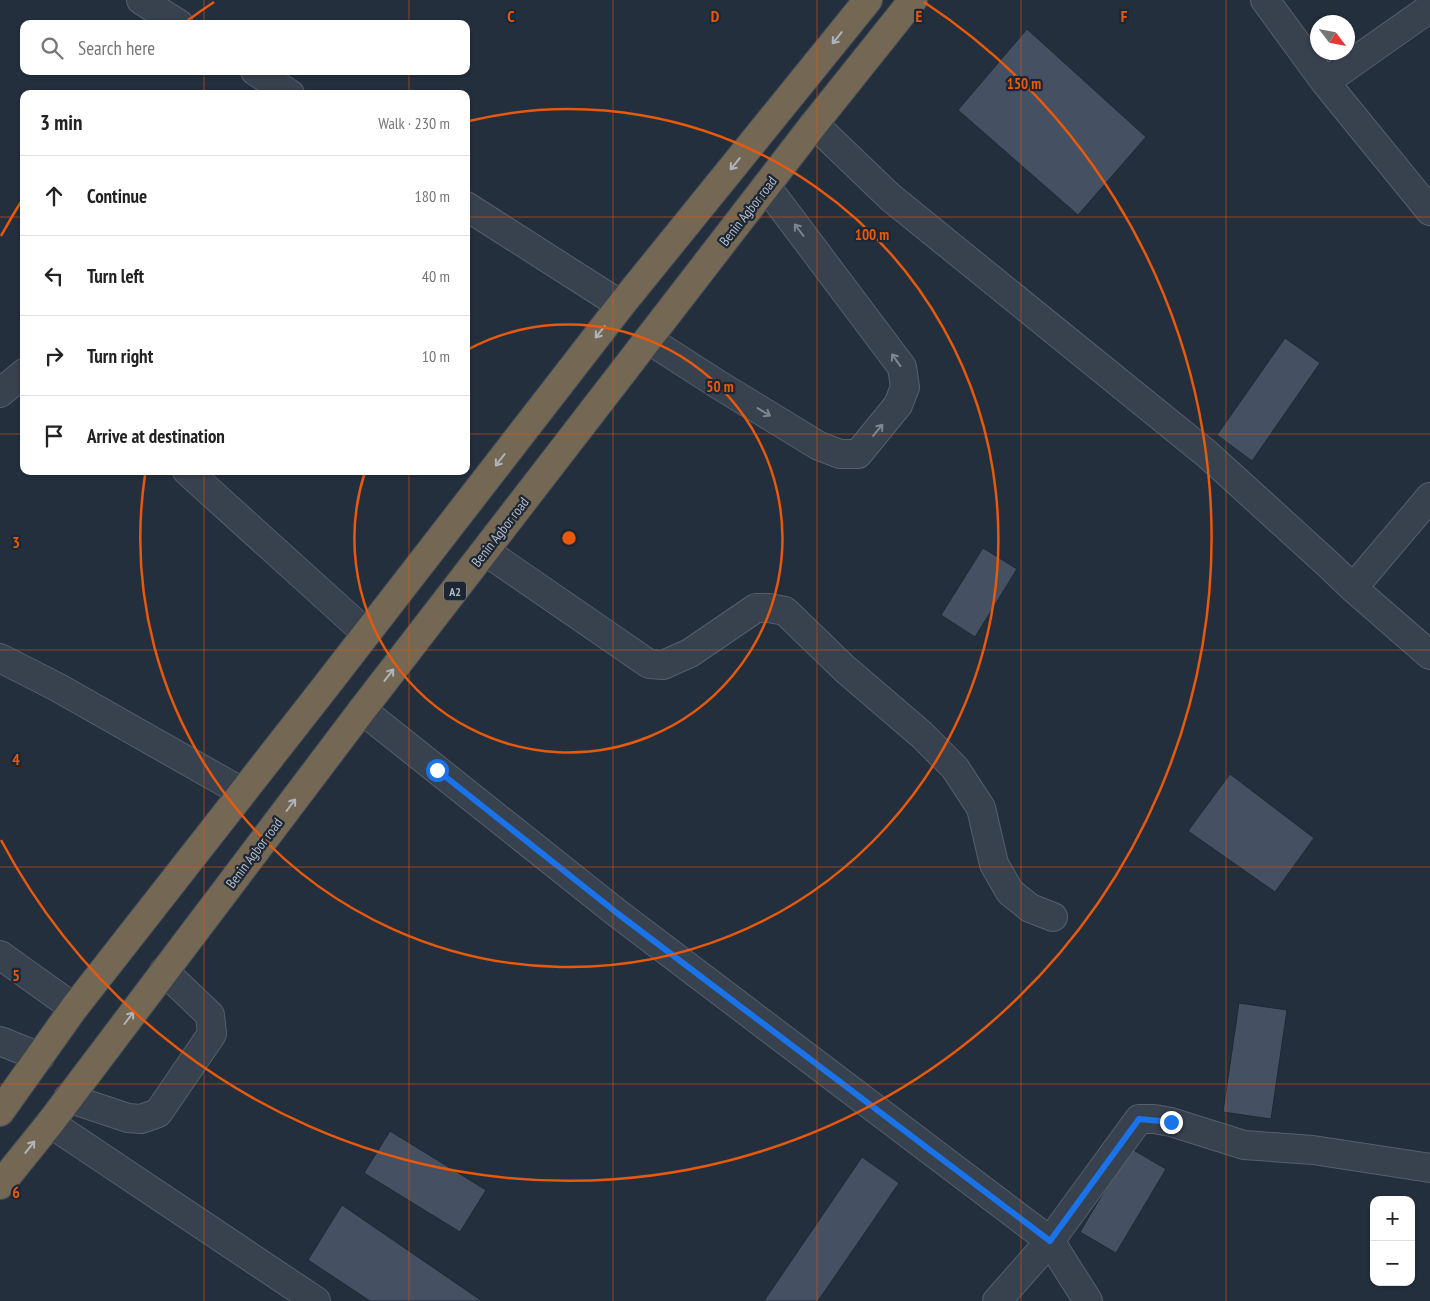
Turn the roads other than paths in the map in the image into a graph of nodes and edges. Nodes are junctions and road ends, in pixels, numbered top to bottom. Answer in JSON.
{"nodes":[{"id":1,"x":141,"y":0,"type":"edge"},
{"id":2,"x":868,"y":0,"type":"edge"},
{"id":3,"x":913,"y":0,"type":"edge"},
{"id":4,"x":1265,"y":0,"type":"edge"},
{"id":5,"x":1430,"y":8,"type":"edge"},
{"id":6,"x":173,"y":20,"type":"edge"},
{"id":7,"x":1326,"y":82,"type":"junction"},
{"id":8,"x":814,"y":124,"type":"junction"},
{"id":9,"x":766,"y":186,"type":"junction"},
{"id":10,"x":470,"y":209,"type":"edge"},
{"id":11,"x":1430,"y":211,"type":"edge"},
{"id":12,"x":621,"y":305,"type":"junction"},
{"id":13,"x":649,"y":340,"type":"junction"},
{"id":14,"x":20,"y":376,"type":"edge"},
{"id":15,"x":0,"y":392,"type":"edge"},
{"id":16,"x":191,"y":475,"type":"edge"},
{"id":17,"x":1430,"y":498,"type":"edge"},
{"id":18,"x":485,"y":551,"type":"junction"},
{"id":19,"x":1353,"y":588,"type":"junction"},
{"id":20,"x":366,"y":633,"type":"junction"},
{"id":21,"x":1430,"y":655,"type":"edge"},
{"id":22,"x":0,"y":658,"type":"edge"},
{"id":23,"x":362,"y":710,"type":"junction"},
{"id":24,"x":242,"y":792,"type":"junction"},
{"id":25,"x":1052,"y":917,"type":"dead end"},
{"id":26,"x":0,"y":955,"type":"edge"},
{"id":27,"x":164,"y":971,"type":"junction"},
{"id":28,"x":74,"y":1008,"type":"junction"},
{"id":29,"x":0,"y":1041,"type":"edge"},
{"id":30,"x":40,"y":1057,"type":"junction"},
{"id":31,"x":68,"y":1098,"type":"junction"},
{"id":32,"x":0,"y":1112,"type":"edge"},
{"id":33,"x":50,"y":1122,"type":"junction"},
{"id":34,"x":1430,"y":1168,"type":"edge"},
{"id":35,"x":0,"y":1185,"type":"edge"},
{"id":36,"x":1050,"y":1241,"type":"junction"},
{"id":37,"x":316,"y":1301,"type":"edge"},
{"id":38,"x":997,"y":1301,"type":"edge"},
{"id":39,"x":1088,"y":1301,"type":"edge"}],
"edges":[{"from":1,"to":6,"type":"street"},
{"from":2,"to":12,"type":"highway","one_way":true},
{"from":3,"to":8,"type":"highway","name":"Benin Agbor road","number":"A2"},
{"from":4,"to":7,"type":"street"},
{"from":5,"to":7,"type":"street"},
{"from":7,"to":11,"type":"street"},
{"from":8,"to":9,"type":"highway","name":"Benin Agbor road","number":"A2"},
{"from":8,"to":19,"type":"street"},
{"from":9,"to":13,"type":"highway","name":"Benin Agbor road","number":"A2"},
{"from":13,"to":9,"type":"street","one_way":true},
{"from":10,"to":12,"type":"street"},
{"from":12,"to":20,"type":"highway","one_way":true},
{"from":13,"to":18,"type":"highway","name":"Benin Agbor road","number":"A2"},
{"from":14,"to":15,"type":"street"},
{"from":16,"to":20,"type":"street"},
{"from":17,"to":19,"type":"street"},
{"from":23,"to":18,"type":"highway","name":"Benin Agbor road","number":"A2","one_way":true},
{"from":18,"to":25,"type":"street"},
{"from":19,"to":21,"type":"street"},
{"from":20,"to":24,"type":"highway"},
{"from":22,"to":24,"type":"street"},
{"from":27,"to":23,"type":"highway","name":"Benin Agbor road","number":"A2","one_way":true},
{"from":23,"to":36,"type":"street"},
{"from":24,"to":28,"type":"highway"},
{"from":26,"to":28,"type":"street"},
{"from":31,"to":27,"type":"highway","name":"Benin Agbor road","number":"A2","one_way":true},
{"from":27,"to":31,"type":"street"},
{"from":28,"to":30,"type":"highway"},
{"from":29,"to":30,"type":"street"},
{"from":30,"to":32,"type":"highway"},
{"from":31,"to":33,"type":"highway","name":"Benin Agbor road","number":"A2"},
{"from":35,"to":33,"type":"highway","name":"Benin Agbor road","number":"A2","one_way":true},
{"from":33,"to":37,"type":"street"},
{"from":34,"to":36,"type":"street"},
{"from":36,"to":38,"type":"street"},
{"from":36,"to":39,"type":"street"}]}
